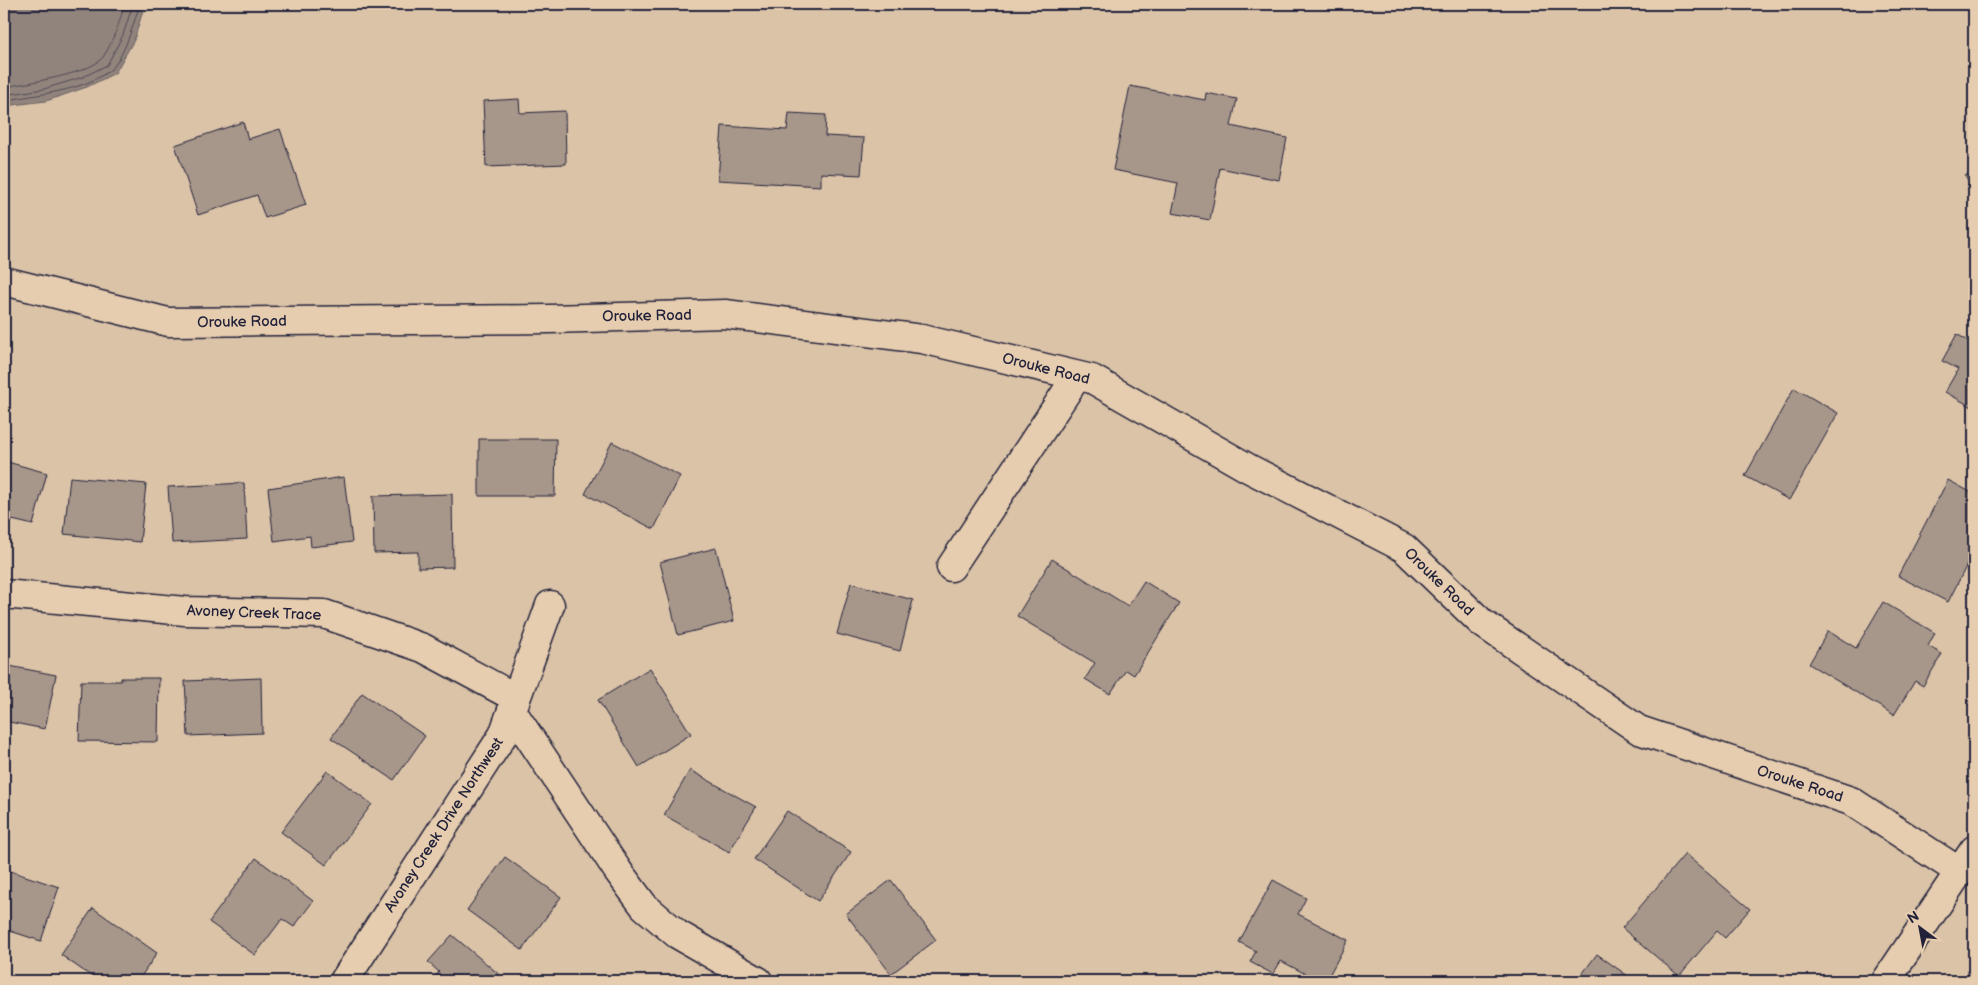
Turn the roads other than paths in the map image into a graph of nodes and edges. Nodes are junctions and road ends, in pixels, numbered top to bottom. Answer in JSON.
{"nodes":[{"id":1,"x":4,"y":281,"type":"edge"},
{"id":2,"x":1077,"y":376,"type":"junction"},
{"id":3,"x":951,"y":567,"type":"dead end"},
{"id":4,"x":4,"y":594,"type":"edge"},
{"id":5,"x":550,"y":605,"type":"dead end"},
{"id":6,"x":514,"y":704,"type":"junction"},
{"id":7,"x":1967,"y":861,"type":"edge"},
{"id":8,"x":344,"y":981,"type":"edge"},
{"id":9,"x":758,"y":981,"type":"edge"},
{"id":10,"x":1886,"y":981,"type":"edge"}],
"edges":[{"from":1,"to":2,"type":"street","name":"Orouke Road"},
{"from":2,"to":3,"type":"street"},
{"from":2,"to":7,"type":"street","name":"Orouke Road"},
{"from":4,"to":6,"type":"street","name":"Avoney Creek Trace"},
{"from":5,"to":6,"type":"street","name":"Avoney Creek Drive Northwest"},
{"from":6,"to":8,"type":"street","name":"Avoney Creek Drive Northwest"},
{"from":6,"to":9,"type":"street"},
{"from":7,"to":10,"type":"street"}]}
